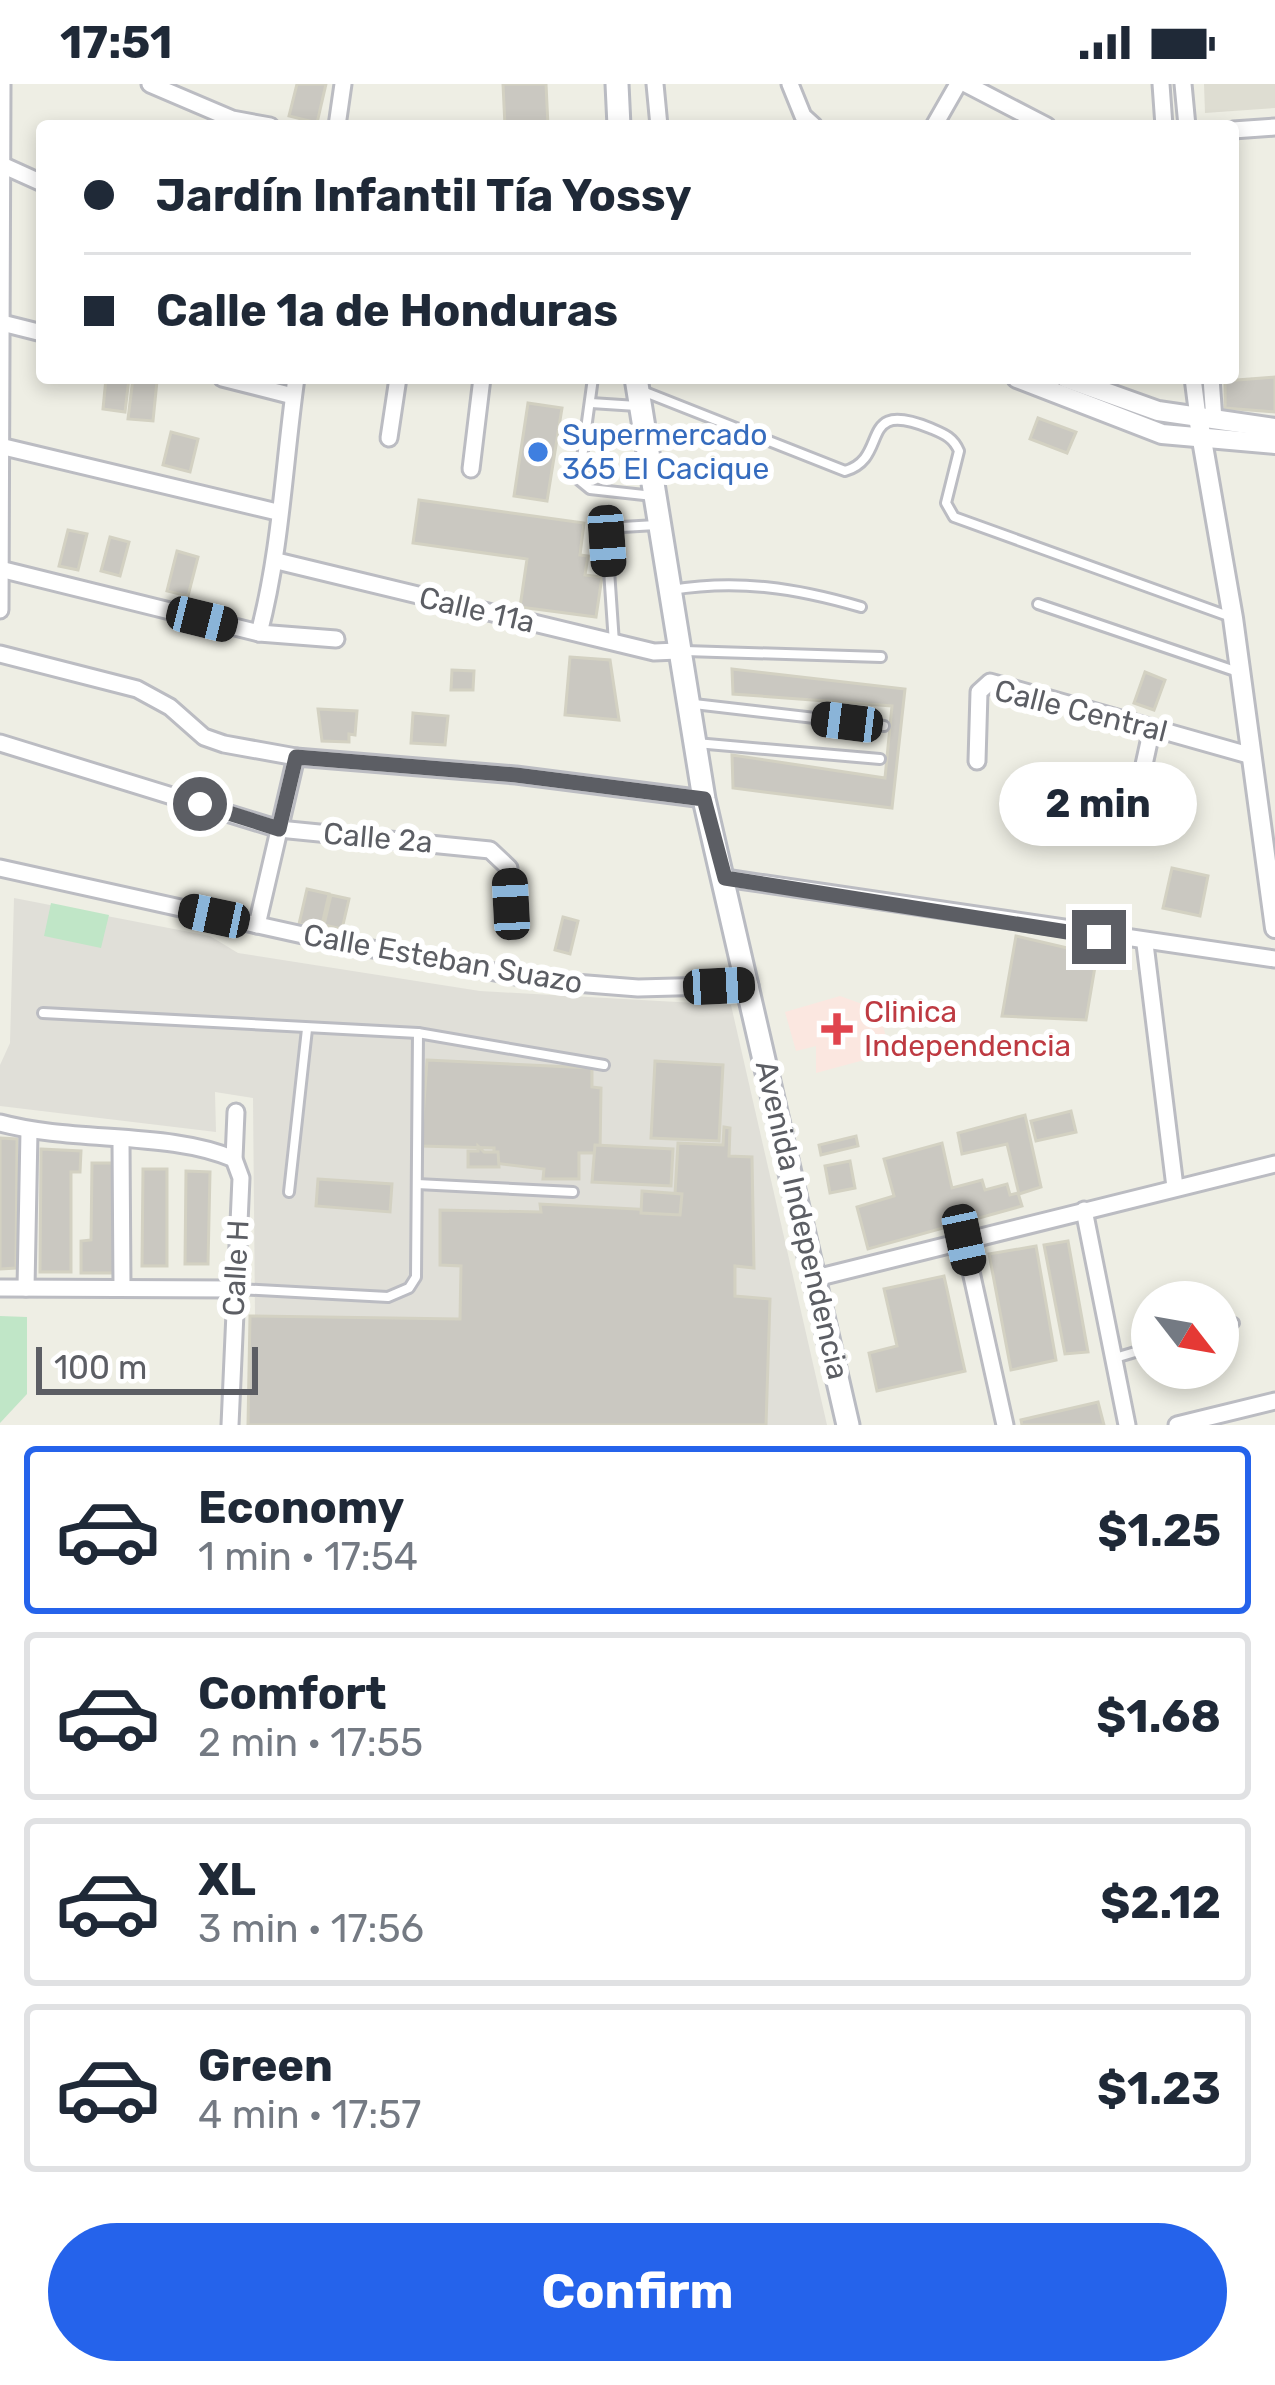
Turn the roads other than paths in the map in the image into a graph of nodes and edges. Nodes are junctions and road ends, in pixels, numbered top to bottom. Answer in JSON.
{"nodes":[{"id":1,"x":2,"y":84,"type":"edge"},
{"id":2,"x":151,"y":84,"type":"edge"},
{"id":3,"x":344,"y":84,"type":"edge"},
{"id":4,"x":617,"y":84,"type":"edge"},
{"id":5,"x":655,"y":84,"type":"edge"},
{"id":6,"x":790,"y":84,"type":"edge"},
{"id":7,"x":962,"y":84,"type":"edge"},
{"id":8,"x":1161,"y":84,"type":"edge"},
{"id":9,"x":1184,"y":84,"type":"edge"},
{"id":10,"x":237,"y":120,"type":"edge"},
{"id":11,"x":338,"y":120,"type":"edge"},
{"id":12,"x":619,"y":120,"type":"edge"},
{"id":13,"x":658,"y":120,"type":"edge"},
{"id":14,"x":807,"y":120,"type":"edge"},
{"id":15,"x":938,"y":120,"type":"edge"},
{"id":16,"x":1035,"y":120,"type":"edge"},
{"id":17,"x":1164,"y":120,"type":"edge"},
{"id":18,"x":1187,"y":120,"type":"edge"},
{"id":19,"x":1275,"y":127,"type":"edge"},
{"id":20,"x":1239,"y":130,"type":"edge"},
{"id":21,"x":0,"y":165,"type":"edge"},
{"id":22,"x":36,"y":180,"type":"edge"},
{"id":23,"x":2,"y":323,"type":"edge"},
{"id":24,"x":36,"y":332,"type":"edge"},
{"id":25,"x":397,"y":384,"type":"edge"},
{"id":26,"x":481,"y":384,"type":"edge"},
{"id":27,"x":592,"y":384,"type":"edge"},
{"id":28,"x":1195,"y":384,"type":"edge"},
{"id":29,"x":1210,"y":384,"type":"edge"},
{"id":30,"x":294,"y":387,"type":"edge"},
{"id":31,"x":1080,"y":387,"type":"edge"},
{"id":32,"x":638,"y":391,"type":"edge"},
{"id":33,"x":590,"y":403,"type":"junction"},
{"id":34,"x":1206,"y":419,"type":"junction"},
{"id":35,"x":1275,"y":428,"type":"edge"},
{"id":36,"x":389,"y":438,"type":"dead end"},
{"id":37,"x":1205,"y":440,"type":"junction"},
{"id":38,"x":1275,"y":443,"type":"edge"},
{"id":39,"x":1,"y":446,"type":"edge"},
{"id":40,"x":471,"y":469,"type":"dead end"},
{"id":41,"x":655,"y":496,"type":"junction"},
{"id":42,"x":277,"y":512,"type":"junction"},
{"id":43,"x":658,"y":525,"type":"junction"},
{"id":44,"x":277,"y":561,"type":"junction"},
{"id":45,"x":1,"y":569,"type":"edge"},
{"id":46,"x":669,"y":590,"type":"junction"},
{"id":47,"x":1038,"y":604,"type":"dead end"},
{"id":48,"x":861,"y":607,"type":"dead end"},
{"id":49,"x":0,"y":610,"type":"edge"},
{"id":50,"x":1233,"y":618,"type":"junction"},
{"id":51,"x":260,"y":633,"type":"junction"},
{"id":52,"x":336,"y":639,"type":"dead end"},
{"id":53,"x":614,"y":643,"type":"junction"},
{"id":54,"x":678,"y":651,"type":"junction"},
{"id":55,"x":0,"y":654,"type":"edge"},
{"id":56,"x":881,"y":657,"type":"dead end"},
{"id":57,"x":1240,"y":673,"type":"junction"},
{"id":58,"x":688,"y":704,"type":"junction"},
{"id":59,"x":884,"y":726,"type":"dead end"},
{"id":60,"x":1151,"y":728,"type":"junction"},
{"id":61,"x":0,"y":743,"type":"edge"},
{"id":62,"x":696,"y":743,"type":"junction"},
{"id":63,"x":1252,"y":756,"type":"junction"},
{"id":64,"x":296,"y":757,"type":"junction"},
{"id":65,"x":880,"y":759,"type":"dead end"},
{"id":66,"x":977,"y":761,"type":"dead end"},
{"id":67,"x":704,"y":799,"type":"junction"},
{"id":68,"x":279,"y":829,"type":"junction"},
{"id":69,"x":1130,"y":830,"type":"dead end"},
{"id":70,"x":0,"y":868,"type":"edge"},
{"id":71,"x":725,"y":878,"type":"junction"},
{"id":72,"x":511,"y":904,"type":"dead end"},
{"id":73,"x":257,"y":925,"type":"junction"},
{"id":74,"x":1275,"y":928,"type":"edge"},
{"id":75,"x":1145,"y":944,"type":"junction"},
{"id":76,"x":1275,"y":959,"type":"edge"},
{"id":77,"x":750,"y":985,"type":"junction"},
{"id":78,"x":43,"y":1013,"type":"dead end"},
{"id":79,"x":307,"y":1028,"type":"junction"},
{"id":80,"x":418,"y":1033,"type":"junction"},
{"id":81,"x":604,"y":1065,"type":"dead end"},
{"id":82,"x":236,"y":1112,"type":"dead end"},
{"id":83,"x":0,"y":1123,"type":"edge"},
{"id":84,"x":29,"y":1131,"type":"junction"},
{"id":85,"x":121,"y":1142,"type":"junction"},
{"id":86,"x":234,"y":1159,"type":"junction"},
{"id":87,"x":1275,"y":1164,"type":"edge"},
{"id":88,"x":417,"y":1184,"type":"junction"},
{"id":89,"x":1175,"y":1187,"type":"junction"},
{"id":90,"x":289,"y":1192,"type":"dead end"},
{"id":91,"x":573,"y":1192,"type":"dead end"},
{"id":92,"x":1084,"y":1210,"type":"junction"},
{"id":93,"x":964,"y":1240,"type":"junction"},
{"id":94,"x":815,"y":1277,"type":"junction"},
{"id":95,"x":0,"y":1288,"type":"edge"},
{"id":96,"x":26,"y":1288,"type":"junction"},
{"id":97,"x":122,"y":1288,"type":"junction"},
{"id":98,"x":235,"y":1289,"type":"junction"},
{"id":99,"x":1131,"y":1353,"type":"edge"},
{"id":100,"x":1114,"y":1358,"type":"junction"},
{"id":101,"x":1275,"y":1401,"type":"edge"},
{"id":102,"x":230,"y":1425,"type":"edge"},
{"id":103,"x":848,"y":1425,"type":"edge"},
{"id":104,"x":1005,"y":1425,"type":"edge"},
{"id":105,"x":1127,"y":1425,"type":"edge"},
{"id":106,"x":1177,"y":1425,"type":"edge"}],
"edges":[{"from":1,"to":21,"type":"street"},
{"from":2,"to":10,"type":"street"},
{"from":3,"to":11,"type":"street"},
{"from":4,"to":12,"type":"main road"},
{"from":5,"to":13,"type":"street"},
{"from":6,"to":14,"type":"street"},
{"from":7,"to":15,"type":"street"},
{"from":7,"to":16,"type":"street"},
{"from":8,"to":17,"type":"street"},
{"from":9,"to":18,"type":"street"},
{"from":19,"to":20,"type":"street"},
{"from":21,"to":22,"type":"street"},
{"from":21,"to":23,"type":"street"},
{"from":23,"to":24,"type":"street"},
{"from":23,"to":39,"type":"street"},
{"from":25,"to":36,"type":"street"},
{"from":26,"to":40,"type":"street"},
{"from":27,"to":33,"type":"lane"},
{"from":28,"to":34,"type":"street"},
{"from":29,"to":34,"type":"street"},
{"from":30,"to":42,"type":"street"},
{"from":31,"to":34,"type":"street"},
{"from":31,"to":37,"type":"street"},
{"from":32,"to":33,"type":"lane"},
{"from":32,"to":41,"type":"main road","name":"Avenida Independencia"},
{"from":32,"to":50,"type":"lane"},
{"from":33,"to":41,"type":"lane"},
{"from":34,"to":35,"type":"street"},
{"from":34,"to":37,"type":"street"},
{"from":37,"to":38,"type":"street"},
{"from":37,"to":50,"type":"street"},
{"from":39,"to":42,"type":"street"},
{"from":39,"to":45,"type":"street"},
{"from":41,"to":43,"type":"main road","name":"Avenida Independencia"},
{"from":42,"to":44,"type":"street"},
{"from":43,"to":46,"type":"main road","name":"Avenida Independencia"},
{"from":43,"to":53,"type":"lane"},
{"from":44,"to":51,"type":"street"},
{"from":44,"to":53,"type":"street","name":"Calle 11a"},
{"from":45,"to":49,"type":"street"},
{"from":45,"to":51,"type":"street"},
{"from":46,"to":48,"type":"lane"},
{"from":46,"to":54,"type":"main road","name":"Avenida Independencia"},
{"from":47,"to":57,"type":"lane"},
{"from":50,"to":57,"type":"street"},
{"from":51,"to":52,"type":"street"},
{"from":53,"to":54,"type":"street","name":"Calle 11a"},
{"from":54,"to":56,"type":"lane"},
{"from":54,"to":58,"type":"main road","name":"Avenida Independencia"},
{"from":55,"to":64,"type":"street"},
{"from":57,"to":63,"type":"street"},
{"from":58,"to":59,"type":"lane"},
{"from":58,"to":62,"type":"main road","name":"Avenida Independencia"},
{"from":60,"to":63,"type":"street","name":"Calle Central"},
{"from":60,"to":66,"type":"street","name":"Calle Central"},
{"from":60,"to":69,"type":"street"},
{"from":61,"to":68,"type":"street","name":"Calle 2a"},
{"from":62,"to":65,"type":"lane"},
{"from":62,"to":67,"type":"main road","name":"Avenida Independencia"},
{"from":63,"to":74,"type":"street"},
{"from":64,"to":67,"type":"street"},
{"from":64,"to":68,"type":"street"},
{"from":67,"to":71,"type":"main road","name":"Avenida Independencia"},
{"from":68,"to":72,"type":"street","name":"Calle 2a"},
{"from":68,"to":73,"type":"street"},
{"from":70,"to":73,"type":"street","name":"Calle Esteban Suazo"},
{"from":71,"to":75,"type":"street"},
{"from":71,"to":77,"type":"main road","name":"Avenida Independencia"},
{"from":73,"to":77,"type":"street","name":"Calle Esteban Suazo"},
{"from":75,"to":76,"type":"street"},
{"from":75,"to":89,"type":"street"},
{"from":77,"to":94,"type":"main road","name":"Avenida Independencia"},
{"from":78,"to":79,"type":"lane"},
{"from":79,"to":80,"type":"lane"},
{"from":79,"to":90,"type":"lane"},
{"from":80,"to":81,"type":"lane"},
{"from":80,"to":88,"type":"lane"},
{"from":82,"to":86,"type":"street","name":"Calle H"},
{"from":83,"to":84,"type":"street"},
{"from":84,"to":85,"type":"street"},
{"from":84,"to":96,"type":"street"},
{"from":85,"to":86,"type":"street"},
{"from":85,"to":97,"type":"street"},
{"from":86,"to":98,"type":"street","name":"Calle H"},
{"from":87,"to":89,"type":"street"},
{"from":88,"to":91,"type":"lane"},
{"from":88,"to":98,"type":"lane"},
{"from":89,"to":92,"type":"street"},
{"from":92,"to":93,"type":"street"},
{"from":92,"to":100,"type":"street"},
{"from":93,"to":94,"type":"street"},
{"from":93,"to":104,"type":"street"},
{"from":94,"to":103,"type":"main road","name":"Avenida Independencia"},
{"from":95,"to":96,"type":"street"},
{"from":96,"to":97,"type":"street"},
{"from":97,"to":98,"type":"street"},
{"from":98,"to":102,"type":"street","name":"Calle H"},
{"from":99,"to":100,"type":"lane"},
{"from":100,"to":105,"type":"street"},
{"from":101,"to":106,"type":"street"}]}
